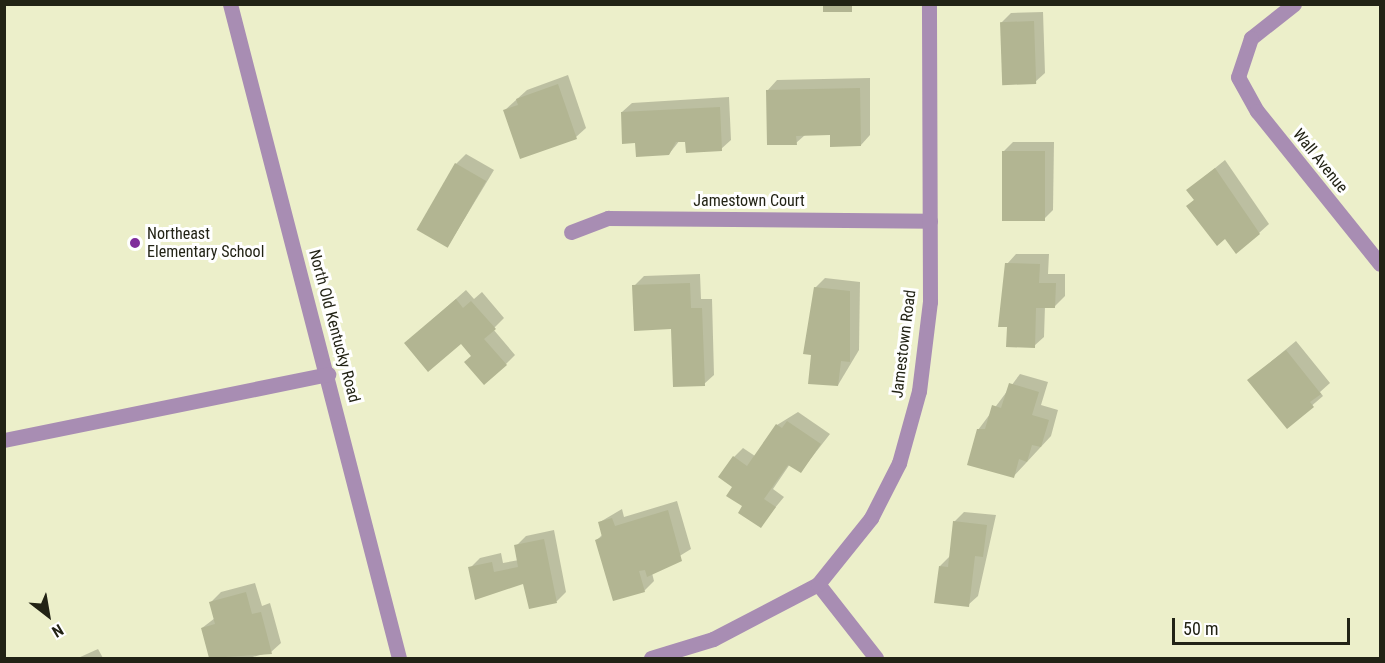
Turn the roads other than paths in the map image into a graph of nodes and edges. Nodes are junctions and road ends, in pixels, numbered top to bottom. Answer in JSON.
{"nodes":[{"id":1,"x":230,"y":4,"type":"edge"},
{"id":2,"x":929,"y":4,"type":"edge"},
{"id":3,"x":1294,"y":4,"type":"edge"},
{"id":4,"x":930,"y":221,"type":"junction"},
{"id":5,"x":570,"y":232,"type":"dead end"},
{"id":6,"x":1380,"y":264,"type":"edge"},
{"id":7,"x":328,"y":374,"type":"junction"},
{"id":8,"x":4,"y":440,"type":"edge"},
{"id":9,"x":818,"y":584,"type":"junction"},
{"id":10,"x":399,"y":658,"type":"edge"},
{"id":11,"x":651,"y":658,"type":"edge"},
{"id":12,"x":876,"y":658,"type":"edge"}],
"edges":[{"from":1,"to":7,"type":"street","name":"North Old Kentucky Road"},
{"from":2,"to":4,"type":"street","name":"Jamestown Road"},
{"from":3,"to":6,"type":"street","name":"Wall Avenue"},
{"from":4,"to":5,"type":"street","name":"Jamestown Court"},
{"from":4,"to":9,"type":"street","name":"Jamestown Road"},
{"from":7,"to":8,"type":"street"},
{"from":7,"to":10,"type":"street","name":"North Old Kentucky Road"},
{"from":9,"to":11,"type":"street","name":"Jamestown Road"},
{"from":9,"to":12,"type":"street"}]}
